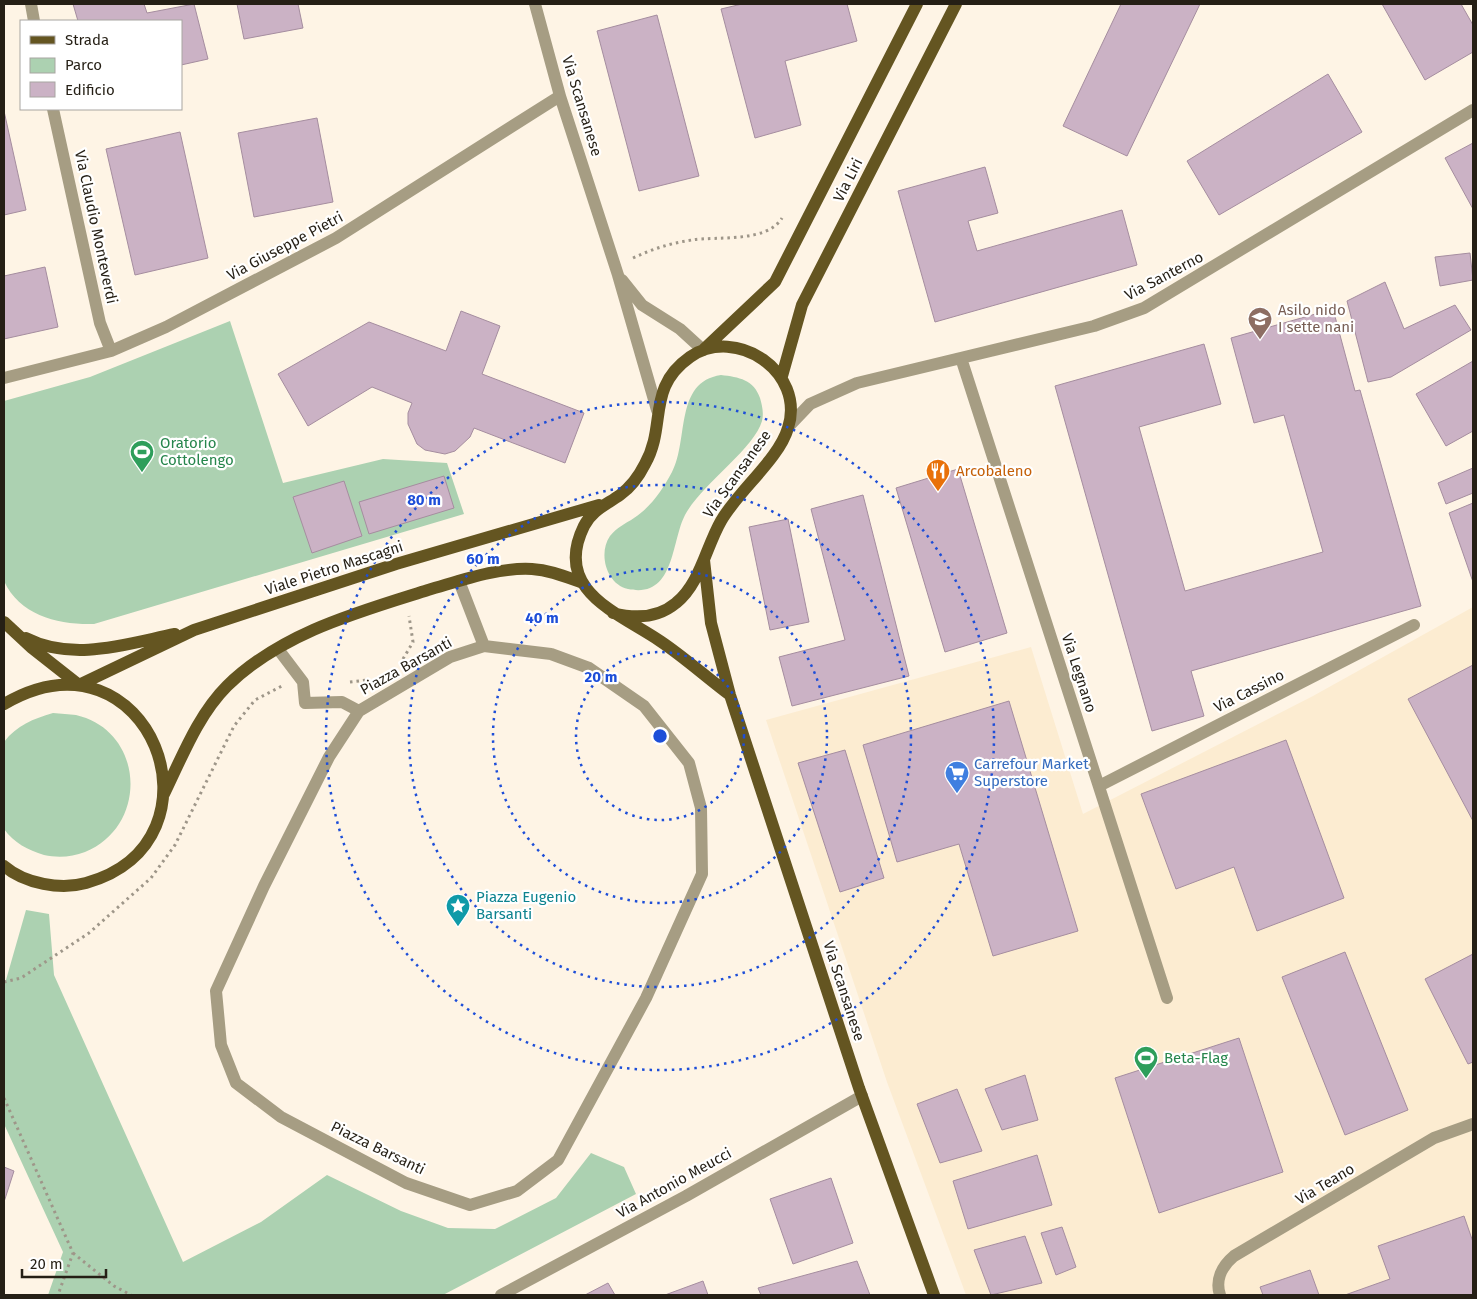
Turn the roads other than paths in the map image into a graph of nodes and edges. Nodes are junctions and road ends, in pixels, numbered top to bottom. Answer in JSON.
{"nodes":[{"id":1,"x":31,"y":4,"type":"edge"},
{"id":2,"x":535,"y":4,"type":"edge"},
{"id":3,"x":917,"y":4,"type":"edge"},
{"id":4,"x":956,"y":4,"type":"edge"},
{"id":5,"x":34,"y":20,"type":"edge"},
{"id":6,"x":560,"y":96,"type":"junction"},
{"id":7,"x":53,"y":110,"type":"edge"},
{"id":8,"x":1473,"y":110,"type":"edge"},
{"id":9,"x":618,"y":275,"type":"junction"},
{"id":10,"x":703,"y":350,"type":"junction"},
{"id":11,"x":111,"y":351,"type":"junction"},
{"id":12,"x":961,"y":358,"type":"junction"},
{"id":13,"x":782,"y":376,"type":"junction"},
{"id":14,"x":4,"y":378,"type":"edge"},
{"id":15,"x":657,"y":410,"type":"junction"},
{"id":16,"x":789,"y":426,"type":"junction"},
{"id":17,"x":606,"y":502,"type":"junction"},
{"id":18,"x":704,"y":558,"type":"junction"},
{"id":19,"x":459,"y":581,"type":"junction"},
{"id":20,"x":583,"y":583,"type":"junction"},
{"id":21,"x":614,"y":613,"type":"junction"},
{"id":22,"x":4,"y":622,"type":"edge"},
{"id":23,"x":1414,"y":625,"type":"dead end"},
{"id":24,"x":194,"y":630,"type":"junction"},
{"id":25,"x":16,"y":633,"type":"junction"},
{"id":26,"x":484,"y":646,"type":"junction"},
{"id":27,"x":278,"y":648,"type":"junction"},
{"id":28,"x":79,"y":685,"type":"junction"},
{"id":29,"x":730,"y":695,"type":"junction"},
{"id":30,"x":4,"y":704,"type":"edge"},
{"id":31,"x":359,"y":711,"type":"junction"},
{"id":32,"x":1098,"y":786,"type":"junction"},
{"id":33,"x":164,"y":794,"type":"junction"},
{"id":34,"x":5,"y":871,"type":"edge"},
{"id":35,"x":1167,"y":998,"type":"dead end"},
{"id":36,"x":862,"y":1096,"type":"junction"},
{"id":37,"x":1472,"y":1127,"type":"edge"},
{"id":38,"x":501,"y":1295,"type":"edge"},
{"id":39,"x":934,"y":1295,"type":"edge"},
{"id":40,"x":1220,"y":1295,"type":"edge"}],
"edges":[{"from":1,"to":5,"type":"street"},
{"from":2,"to":6,"type":"street","name":"Via Scansanese"},
{"from":3,"to":10,"type":"main road","name":"Via Liri"},
{"from":4,"to":13,"type":"main road","name":"Via Liri"},
{"from":6,"to":9,"type":"street","name":"Via Scansanese"},
{"from":6,"to":11,"type":"street","name":"Via Giuseppe Pietri"},
{"from":7,"to":11,"type":"street","name":"Via Claudio Monteverdi"},
{"from":8,"to":12,"type":"street","name":"Via Santerno"},
{"from":9,"to":10,"type":"street","name":"Via Scansanese"},
{"from":9,"to":15,"type":"street","name":"Via Scansanese"},
{"from":10,"to":13,"type":"main road","name":"Via Scansanese"},
{"from":10,"to":15,"type":"main road","name":"Via Scansanese"},
{"from":11,"to":14,"type":"street","name":"Via Giuseppe Pietri"},
{"from":12,"to":16,"type":"street","name":"Via Santerno"},
{"from":12,"to":32,"type":"street","name":"Via Legnano"},
{"from":13,"to":16,"type":"main road","name":"Via Scansanese"},
{"from":15,"to":17,"type":"main road","name":"Via Scansanese"},
{"from":16,"to":18,"type":"main road","name":"Via Scansanese"},
{"from":17,"to":20,"type":"main road","name":"Via Scansanese"},
{"from":17,"to":24,"type":"main road","name":"Viale Pietro Mascagni"},
{"from":18,"to":21,"type":"main road","name":"Via Scansanese"},
{"from":18,"to":29,"type":"main road","name":"Via Scansanese"},
{"from":19,"to":20,"type":"main road","name":"Viale Pietro Mascagni"},
{"from":19,"to":26,"type":"street"},
{"from":19,"to":27,"type":"main road","name":"Viale Pietro Mascagni"},
{"from":20,"to":21,"type":"main road","name":"Via Scansanese"},
{"from":21,"to":29,"type":"main road","name":"Via Scansanese"},
{"from":22,"to":25,"type":"main road","name":"Viale Pietro Mascagni"},
{"from":23,"to":32,"type":"street","name":"Via Cassino"},
{"from":24,"to":25,"type":"main road"},
{"from":24,"to":28,"type":"main road","name":"Viale Pietro Mascagni"},
{"from":25,"to":28,"type":"main road","name":"Viale Pietro Mascagni"},
{"from":26,"to":31,"type":"street","name":"Piazza Barsanti"},
{"from":26,"to":31,"type":"street","name":"Piazza Barsanti"},
{"from":27,"to":31,"type":"street"},
{"from":27,"to":33,"type":"main road","name":"Viale Pietro Mascagni"},
{"from":28,"to":30,"type":"main road","name":"Viale Pietro Mascagni"},
{"from":28,"to":33,"type":"main road","name":"Viale Pietro Mascagni"},
{"from":29,"to":36,"type":"main road","name":"Via Scansanese"},
{"from":32,"to":35,"type":"street","name":"Via Legnano"},
{"from":33,"to":34,"type":"main road","name":"Viale Pietro Mascagni"},
{"from":36,"to":38,"type":"street","name":"Via Antonio Meucci"},
{"from":36,"to":39,"type":"main road","name":"Via Scansanese"},
{"from":37,"to":40,"type":"street","name":"Via Teano"}]}
